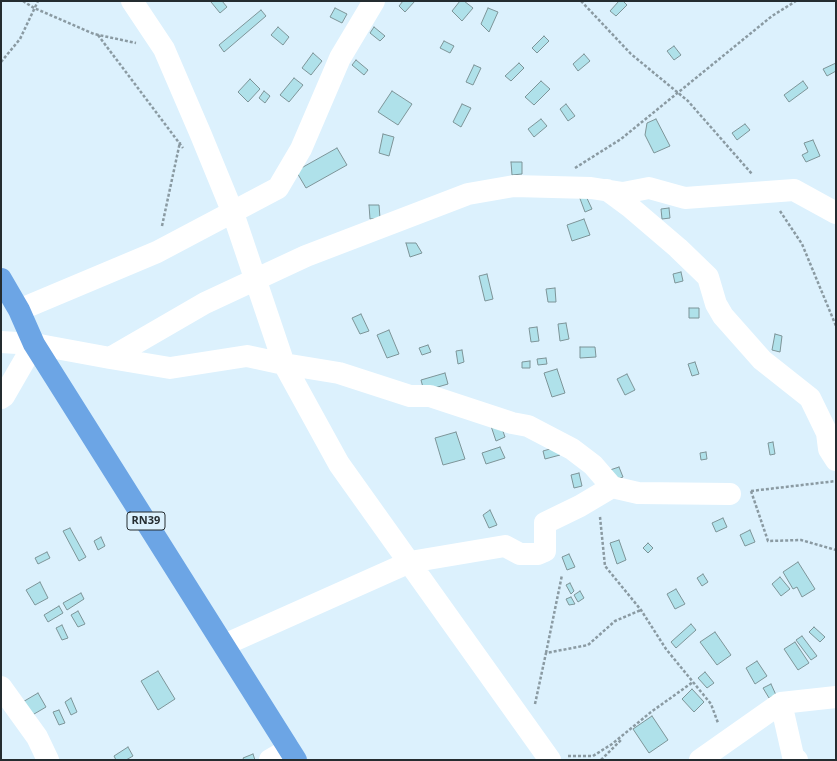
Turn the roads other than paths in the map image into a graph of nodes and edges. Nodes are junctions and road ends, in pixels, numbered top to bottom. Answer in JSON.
{"nodes":[{"id":1,"x":132,"y":1,"type":"edge"},
{"id":2,"x":374,"y":1,"type":"edge"},
{"id":3,"x":606,"y":190,"type":"junction"},
{"id":4,"x":233,"y":213,"type":"junction"},
{"id":5,"x":836,"y":213,"type":"edge"},
{"id":6,"x":1,"y":279,"type":"edge"},
{"id":7,"x":254,"y":280,"type":"junction"},
{"id":8,"x":19,"y":310,"type":"junction"},
{"id":9,"x":1,"y":342,"type":"edge"},
{"id":10,"x":34,"y":344,"type":"junction"},
{"id":11,"x":110,"y":358,"type":"junction"},
{"id":12,"x":284,"y":364,"type":"junction"},
{"id":13,"x":1,"y":398,"type":"edge"},
{"id":14,"x":836,"y":460,"type":"edge"},
{"id":15,"x":605,"y":490,"type":"junction"},
{"id":16,"x":730,"y":494,"type":"road end"},
{"id":17,"x":410,"y":562,"type":"junction"},
{"id":18,"x":224,"y":645,"type":"junction"},
{"id":19,"x":1,"y":687,"type":"edge"},
{"id":20,"x":836,"y":697,"type":"edge"},
{"id":21,"x":781,"y":703,"type":"junction"},
{"id":22,"x":293,"y":755,"type":"edge"},
{"id":23,"x":547,"y":756,"type":"edge"},
{"id":24,"x":48,"y":760,"type":"edge"},
{"id":25,"x":270,"y":760,"type":"edge"},
{"id":26,"x":700,"y":760,"type":"edge"},
{"id":27,"x":797,"y":760,"type":"edge"}],
"edges":[{"from":1,"to":4,"type":"street"},
{"from":2,"to":4,"type":"street"},
{"from":3,"to":5,"type":"street"},
{"from":3,"to":7,"type":"street"},
{"from":3,"to":14,"type":"street"},
{"from":4,"to":7,"type":"street"},
{"from":4,"to":8,"type":"street"},
{"from":6,"to":8,"type":"highway","number":"RN39"},
{"from":7,"to":11,"type":"street"},
{"from":7,"to":12,"type":"street"},
{"from":8,"to":10,"type":"highway","number":"RN39"},
{"from":9,"to":10,"type":"street"},
{"from":10,"to":11,"type":"street"},
{"from":10,"to":13,"type":"street"},
{"from":10,"to":18,"type":"highway","number":"RN39"},
{"from":11,"to":12,"type":"street"},
{"from":12,"to":15,"type":"street"},
{"from":12,"to":17,"type":"street"},
{"from":15,"to":16,"type":"street"},
{"from":15,"to":17,"type":"street"},
{"from":17,"to":18,"type":"street"},
{"from":17,"to":23,"type":"street"},
{"from":18,"to":22,"type":"highway","number":"RN39"},
{"from":19,"to":24,"type":"street"},
{"from":20,"to":21,"type":"street"},
{"from":21,"to":26,"type":"street"},
{"from":21,"to":27,"type":"street"},
{"from":22,"to":25,"type":"street"}]}
